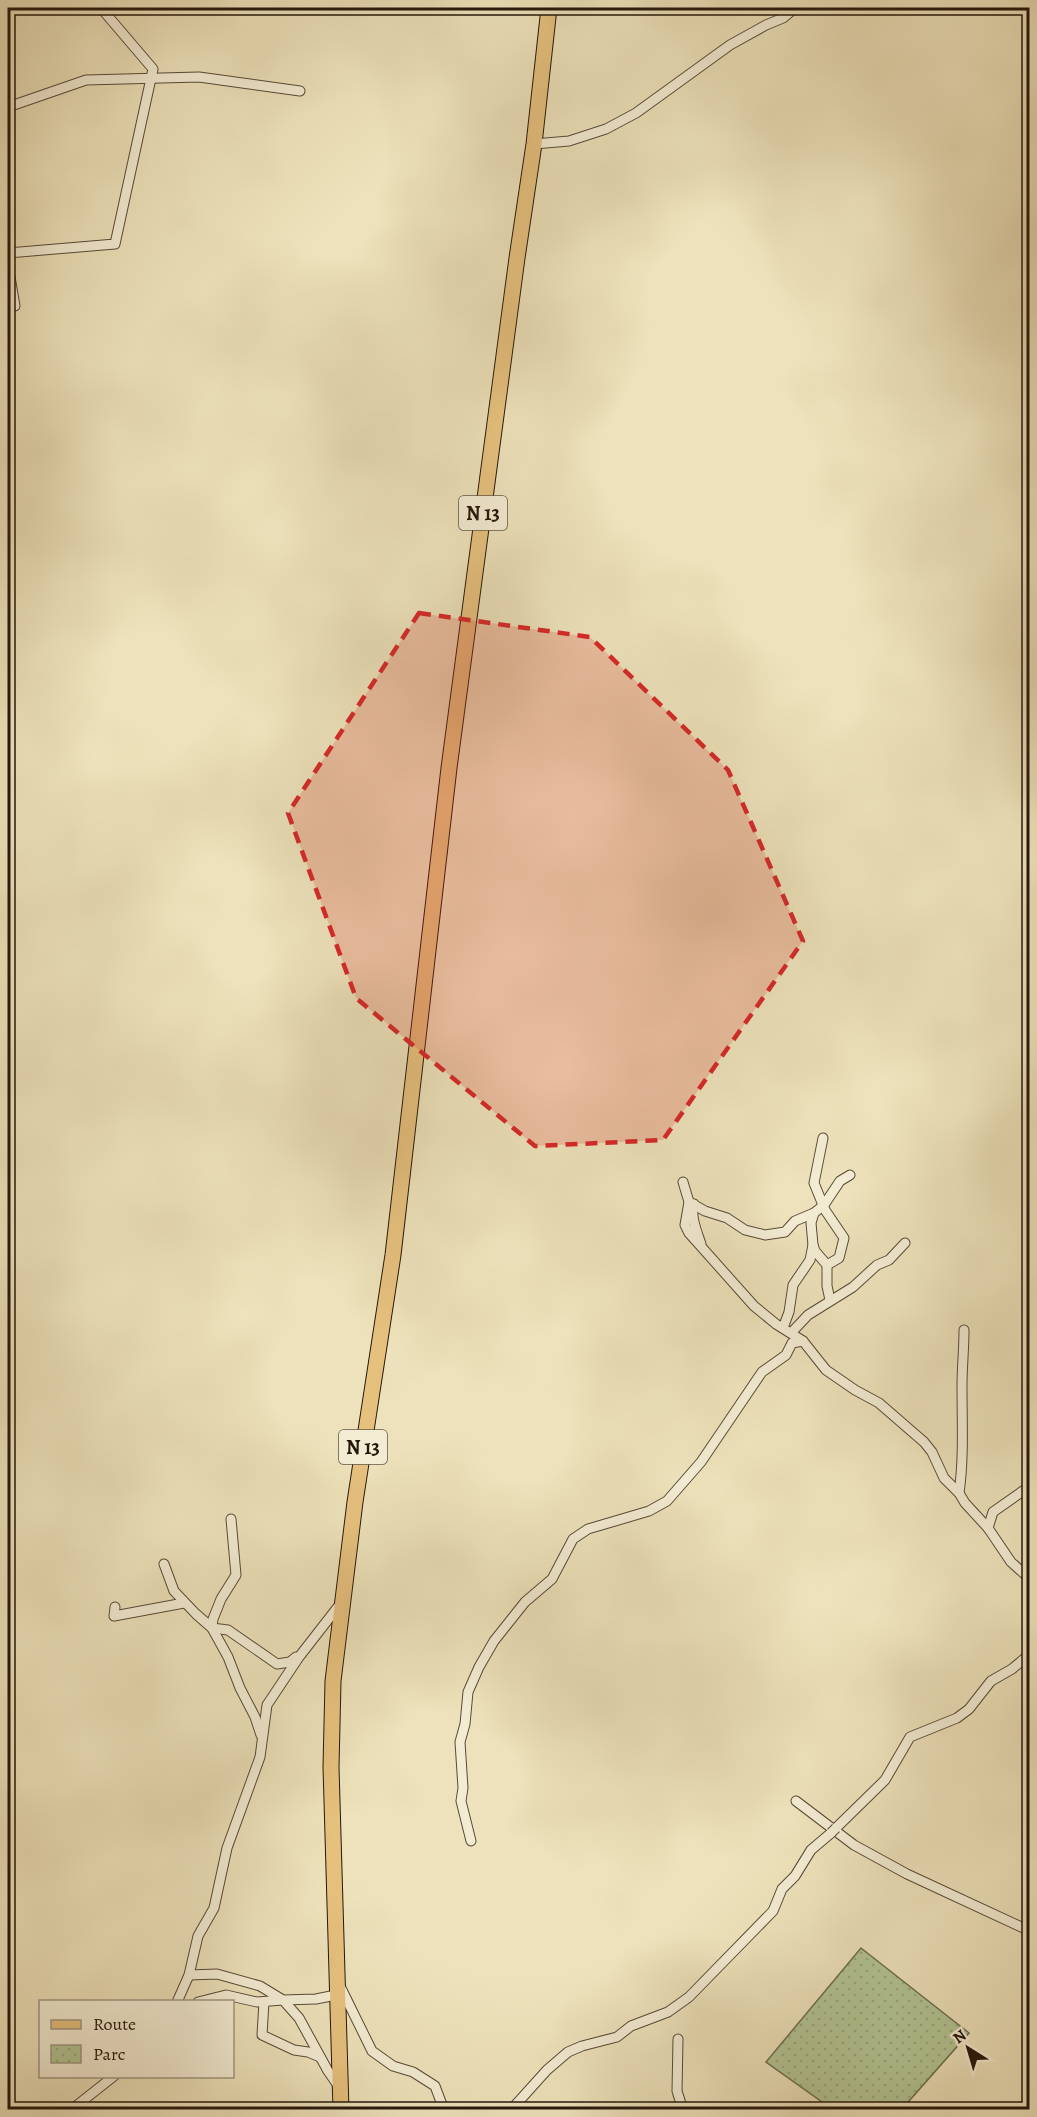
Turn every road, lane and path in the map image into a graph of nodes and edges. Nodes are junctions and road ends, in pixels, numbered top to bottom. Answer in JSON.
{"nodes":[{"id":1,"x":101,"y":8,"type":"edge"},
{"id":2,"x":549,"y":8,"type":"edge"},
{"id":3,"x":795,"y":8,"type":"edge"},
{"id":4,"x":150,"y":79,"type":"junction"},
{"id":5,"x":300,"y":91,"type":"dead end"},
{"id":6,"x":8,"y":108,"type":"edge"},
{"id":7,"x":534,"y":144,"type":"junction"},
{"id":8,"x":8,"y":253,"type":"edge"},
{"id":9,"x":8,"y":265,"type":"edge"},
{"id":10,"x":15,"y":306,"type":"dead end"},
{"id":11,"x":823,"y":1138,"type":"dead end"},
{"id":12,"x":850,"y":1175,"type":"dead end"},
{"id":13,"x":683,"y":1182,"type":"dead end"},
{"id":14,"x":692,"y":1203,"type":"junction"},
{"id":15,"x":824,"y":1205,"type":"junction"},
{"id":16,"x":814,"y":1213,"type":"junction"},
{"id":17,"x":905,"y":1243,"type":"dead end"},
{"id":18,"x":813,"y":1245,"type":"junction"},
{"id":19,"x":827,"y":1265,"type":"junction"},
{"id":20,"x":831,"y":1300,"type":"junction"},
{"id":21,"x":787,"y":1330,"type":"junction"},
{"id":22,"x":964,"y":1330,"type":"dead end"},
{"id":23,"x":803,"y":1341,"type":"junction"},
{"id":24,"x":1029,"y":1486,"type":"edge"},
{"id":25,"x":959,"y":1493,"type":"junction"},
{"id":26,"x":231,"y":1519,"type":"dead end"},
{"id":27,"x":988,"y":1528,"type":"junction"},
{"id":28,"x":164,"y":1564,"type":"dead end"},
{"id":29,"x":1029,"y":1579,"type":"edge"},
{"id":30,"x":343,"y":1601,"type":"junction"},
{"id":31,"x":184,"y":1603,"type":"junction"},
{"id":32,"x":115,"y":1607,"type":"dead end"},
{"id":33,"x":212,"y":1628,"type":"junction"},
{"id":34,"x":1029,"y":1654,"type":"edge"},
{"id":35,"x":299,"y":1657,"type":"junction"},
{"id":36,"x":262,"y":1746,"type":"junction"},
{"id":37,"x":796,"y":1802,"type":"dead end"},
{"id":38,"x":471,"y":1841,"type":"dead end"},
{"id":39,"x":1029,"y":1930,"type":"edge"},
{"id":40,"x":189,"y":1975,"type":"junction"},
{"id":41,"x":336,"y":1987,"type":"junction"},
{"id":42,"x":177,"y":2000,"type":"edge"},
{"id":43,"x":203,"y":2000,"type":"edge"},
{"id":44,"x":283,"y":2000,"type":"junction"},
{"id":45,"x":264,"y":2002,"type":"junction"},
{"id":46,"x":678,"y":2039,"type":"dead end"},
{"id":47,"x":320,"y":2057,"type":"junction"},
{"id":48,"x":111,"y":2078,"type":"edge"},
{"id":49,"x":340,"y":2089,"type":"junction"},
{"id":50,"x":71,"y":2109,"type":"edge"},
{"id":51,"x":341,"y":2109,"type":"edge"},
{"id":52,"x":444,"y":2109,"type":"edge"},
{"id":53,"x":511,"y":2109,"type":"edge"},
{"id":54,"x":683,"y":2109,"type":"edge"}],
"edges":[{"from":1,"to":4,"type":"street"},
{"from":2,"to":7,"type":"main road","number":"N 13"},
{"from":3,"to":7,"type":"street"},
{"from":4,"to":5,"type":"street"},
{"from":4,"to":6,"type":"street"},
{"from":4,"to":8,"type":"street"},
{"from":7,"to":30,"type":"main road","number":"N 13"},
{"from":9,"to":10,"type":"street"},
{"from":11,"to":15,"type":"street"},
{"from":12,"to":15,"type":"street"},
{"from":13,"to":14,"type":"street"},
{"from":14,"to":16,"type":"street"},
{"from":14,"to":21,"type":"street"},
{"from":15,"to":16,"type":"street"},
{"from":15,"to":19,"type":"street"},
{"from":16,"to":18,"type":"street"},
{"from":17,"to":20,"type":"street"},
{"from":18,"to":19,"type":"street"},
{"from":18,"to":21,"type":"street"},
{"from":19,"to":20,"type":"street"},
{"from":20,"to":21,"type":"street"},
{"from":21,"to":23,"type":"street"},
{"from":22,"to":25,"type":"street"},
{"from":23,"to":25,"type":"street"},
{"from":23,"to":38,"type":"street"},
{"from":24,"to":27,"type":"street"},
{"from":25,"to":27,"type":"street"},
{"from":26,"to":33,"type":"street"},
{"from":27,"to":29,"type":"street"},
{"from":28,"to":31,"type":"street"},
{"from":30,"to":35,"type":"street"},
{"from":30,"to":41,"type":"main road","number":"N 13"},
{"from":31,"to":32,"type":"street"},
{"from":31,"to":33,"type":"street"},
{"from":33,"to":35,"type":"street"},
{"from":33,"to":36,"type":"street"},
{"from":34,"to":53,"type":"street"},
{"from":35,"to":36,"type":"street"},
{"from":36,"to":40,"type":"street"},
{"from":37,"to":39,"type":"street"},
{"from":40,"to":42,"type":"street"},
{"from":40,"to":44,"type":"street"},
{"from":41,"to":44,"type":"street"},
{"from":41,"to":49,"type":"main road","number":"N 13"},
{"from":41,"to":52,"type":"street"},
{"from":43,"to":45,"type":"street"},
{"from":44,"to":45,"type":"street"},
{"from":44,"to":47,"type":"street"},
{"from":45,"to":47,"type":"street"},
{"from":46,"to":54,"type":"street"},
{"from":47,"to":49,"type":"street"},
{"from":48,"to":50,"type":"street"},
{"from":49,"to":51,"type":"main road","number":"N 13"}]}
